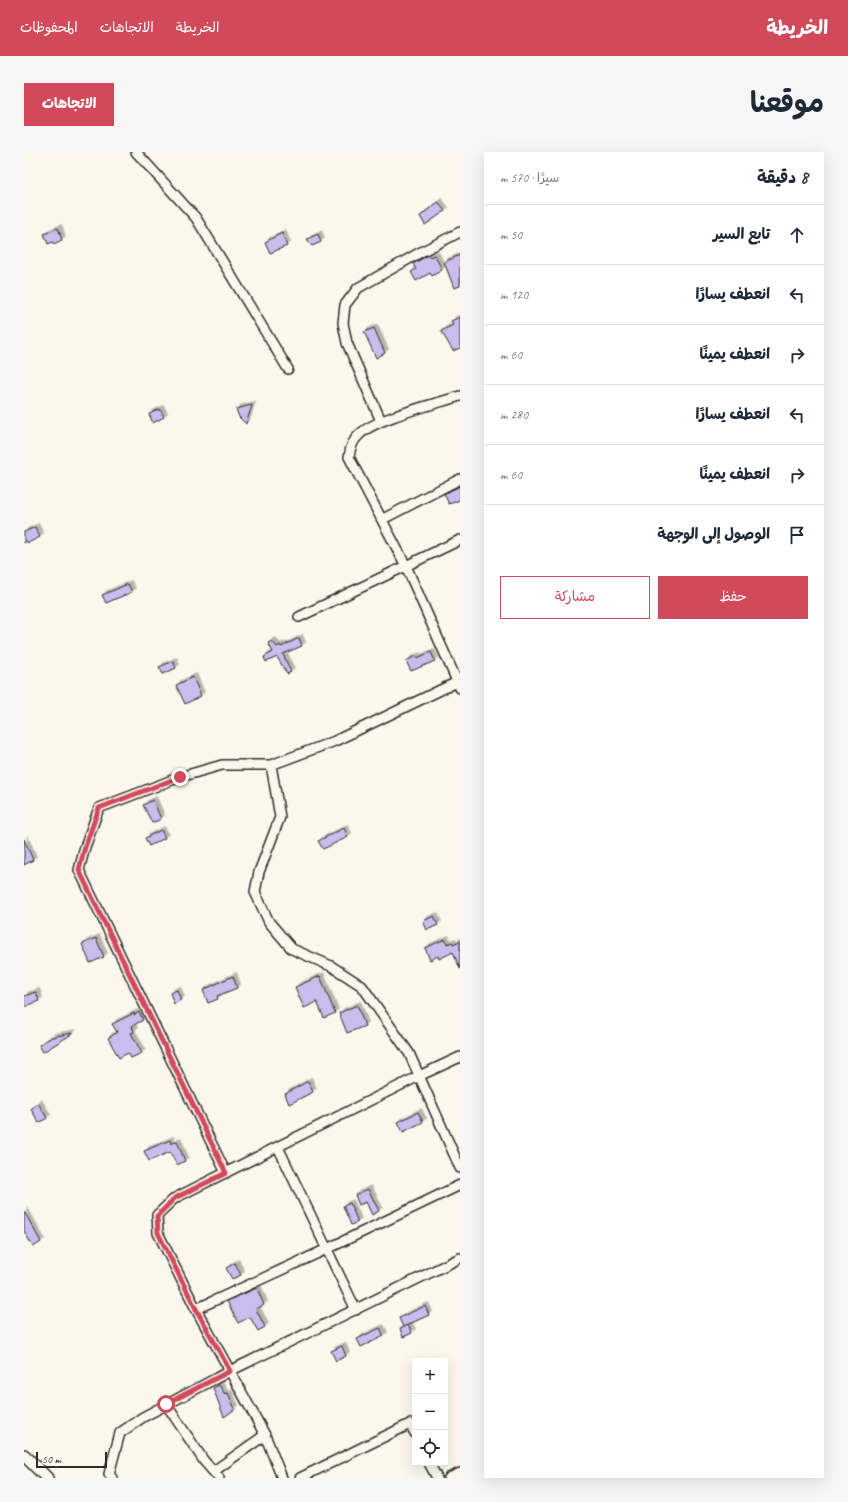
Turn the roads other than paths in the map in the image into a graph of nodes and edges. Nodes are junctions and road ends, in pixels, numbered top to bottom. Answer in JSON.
{"nodes":[{"id":1,"x":136,"y":152,"type":"edge"},
{"id":2,"x":460,"y":232,"type":"edge"},
{"id":3,"x":288,"y":369,"type":"dead end"},
{"id":4,"x":460,"y":396,"type":"edge"},
{"id":5,"x":380,"y":421,"type":"junction"},
{"id":6,"x":460,"y":479,"type":"edge"},
{"id":7,"x":382,"y":519,"type":"junction"},
{"id":8,"x":460,"y":540,"type":"edge"},
{"id":9,"x":406,"y":566,"type":"junction"},
{"id":10,"x":299,"y":616,"type":"dead end"},
{"id":11,"x":459,"y":683,"type":"edge"},
{"id":12,"x":270,"y":765,"type":"junction"},
{"id":13,"x":460,"y":1057,"type":"edge"},
{"id":14,"x":419,"y":1076,"type":"junction"},
{"id":15,"x":278,"y":1147,"type":"junction"},
{"id":16,"x":460,"y":1168,"type":"edge"},
{"id":17,"x":226,"y":1173,"type":"junction"},
{"id":18,"x":460,"y":1185,"type":"edge"},
{"id":19,"x":326,"y":1249,"type":"junction"},
{"id":20,"x":460,"y":1258,"type":"edge"},
{"id":21,"x":196,"y":1309,"type":"junction"},
{"id":22,"x":356,"y":1310,"type":"junction"},
{"id":23,"x":230,"y":1371,"type":"junction"},
{"id":24,"x":166,"y":1404,"type":"junction"},
{"id":25,"x":413,"y":1430,"type":"edge"},
{"id":26,"x":265,"y":1435,"type":"junction"},
{"id":27,"x":24,"y":1455,"type":"edge"},
{"id":28,"x":431,"y":1466,"type":"edge"},
{"id":29,"x":460,"y":1473,"type":"edge"},
{"id":30,"x":217,"y":1476,"type":"edge"},
{"id":31,"x":46,"y":1478,"type":"edge"},
{"id":32,"x":112,"y":1478,"type":"edge"},
{"id":33,"x":282,"y":1478,"type":"edge"},
{"id":34,"x":300,"y":1478,"type":"edge"},
{"id":35,"x":437,"y":1478,"type":"edge"},
{"id":36,"x":449,"y":1478,"type":"edge"}],
"edges":[{"from":1,"to":3,"type":"street"},
{"from":2,"to":5,"type":"street"},
{"from":4,"to":5,"type":"street"},
{"from":5,"to":7,"type":"street"},
{"from":6,"to":7,"type":"street"},
{"from":7,"to":9,"type":"street"},
{"from":8,"to":9,"type":"street"},
{"from":9,"to":10,"type":"street"},
{"from":9,"to":11,"type":"street"},
{"from":11,"to":12,"type":"street"},
{"from":12,"to":14,"type":"street"},
{"from":12,"to":17,"type":"street"},
{"from":13,"to":14,"type":"street"},
{"from":14,"to":15,"type":"street"},
{"from":14,"to":16,"type":"street"},
{"from":15,"to":17,"type":"street"},
{"from":15,"to":19,"type":"street"},
{"from":17,"to":21,"type":"street"},
{"from":18,"to":19,"type":"street"},
{"from":19,"to":21,"type":"street"},
{"from":19,"to":22,"type":"street"},
{"from":20,"to":22,"type":"street"},
{"from":21,"to":23,"type":"street"},
{"from":22,"to":23,"type":"street"},
{"from":23,"to":24,"type":"street"},
{"from":23,"to":26,"type":"street"},
{"from":24,"to":30,"type":"street"},
{"from":24,"to":32,"type":"street"},
{"from":25,"to":34,"type":"street"},
{"from":26,"to":30,"type":"street"},
{"from":26,"to":33,"type":"street"},
{"from":27,"to":31,"type":"street"},
{"from":28,"to":35,"type":"street"},
{"from":29,"to":36,"type":"street"}]}
